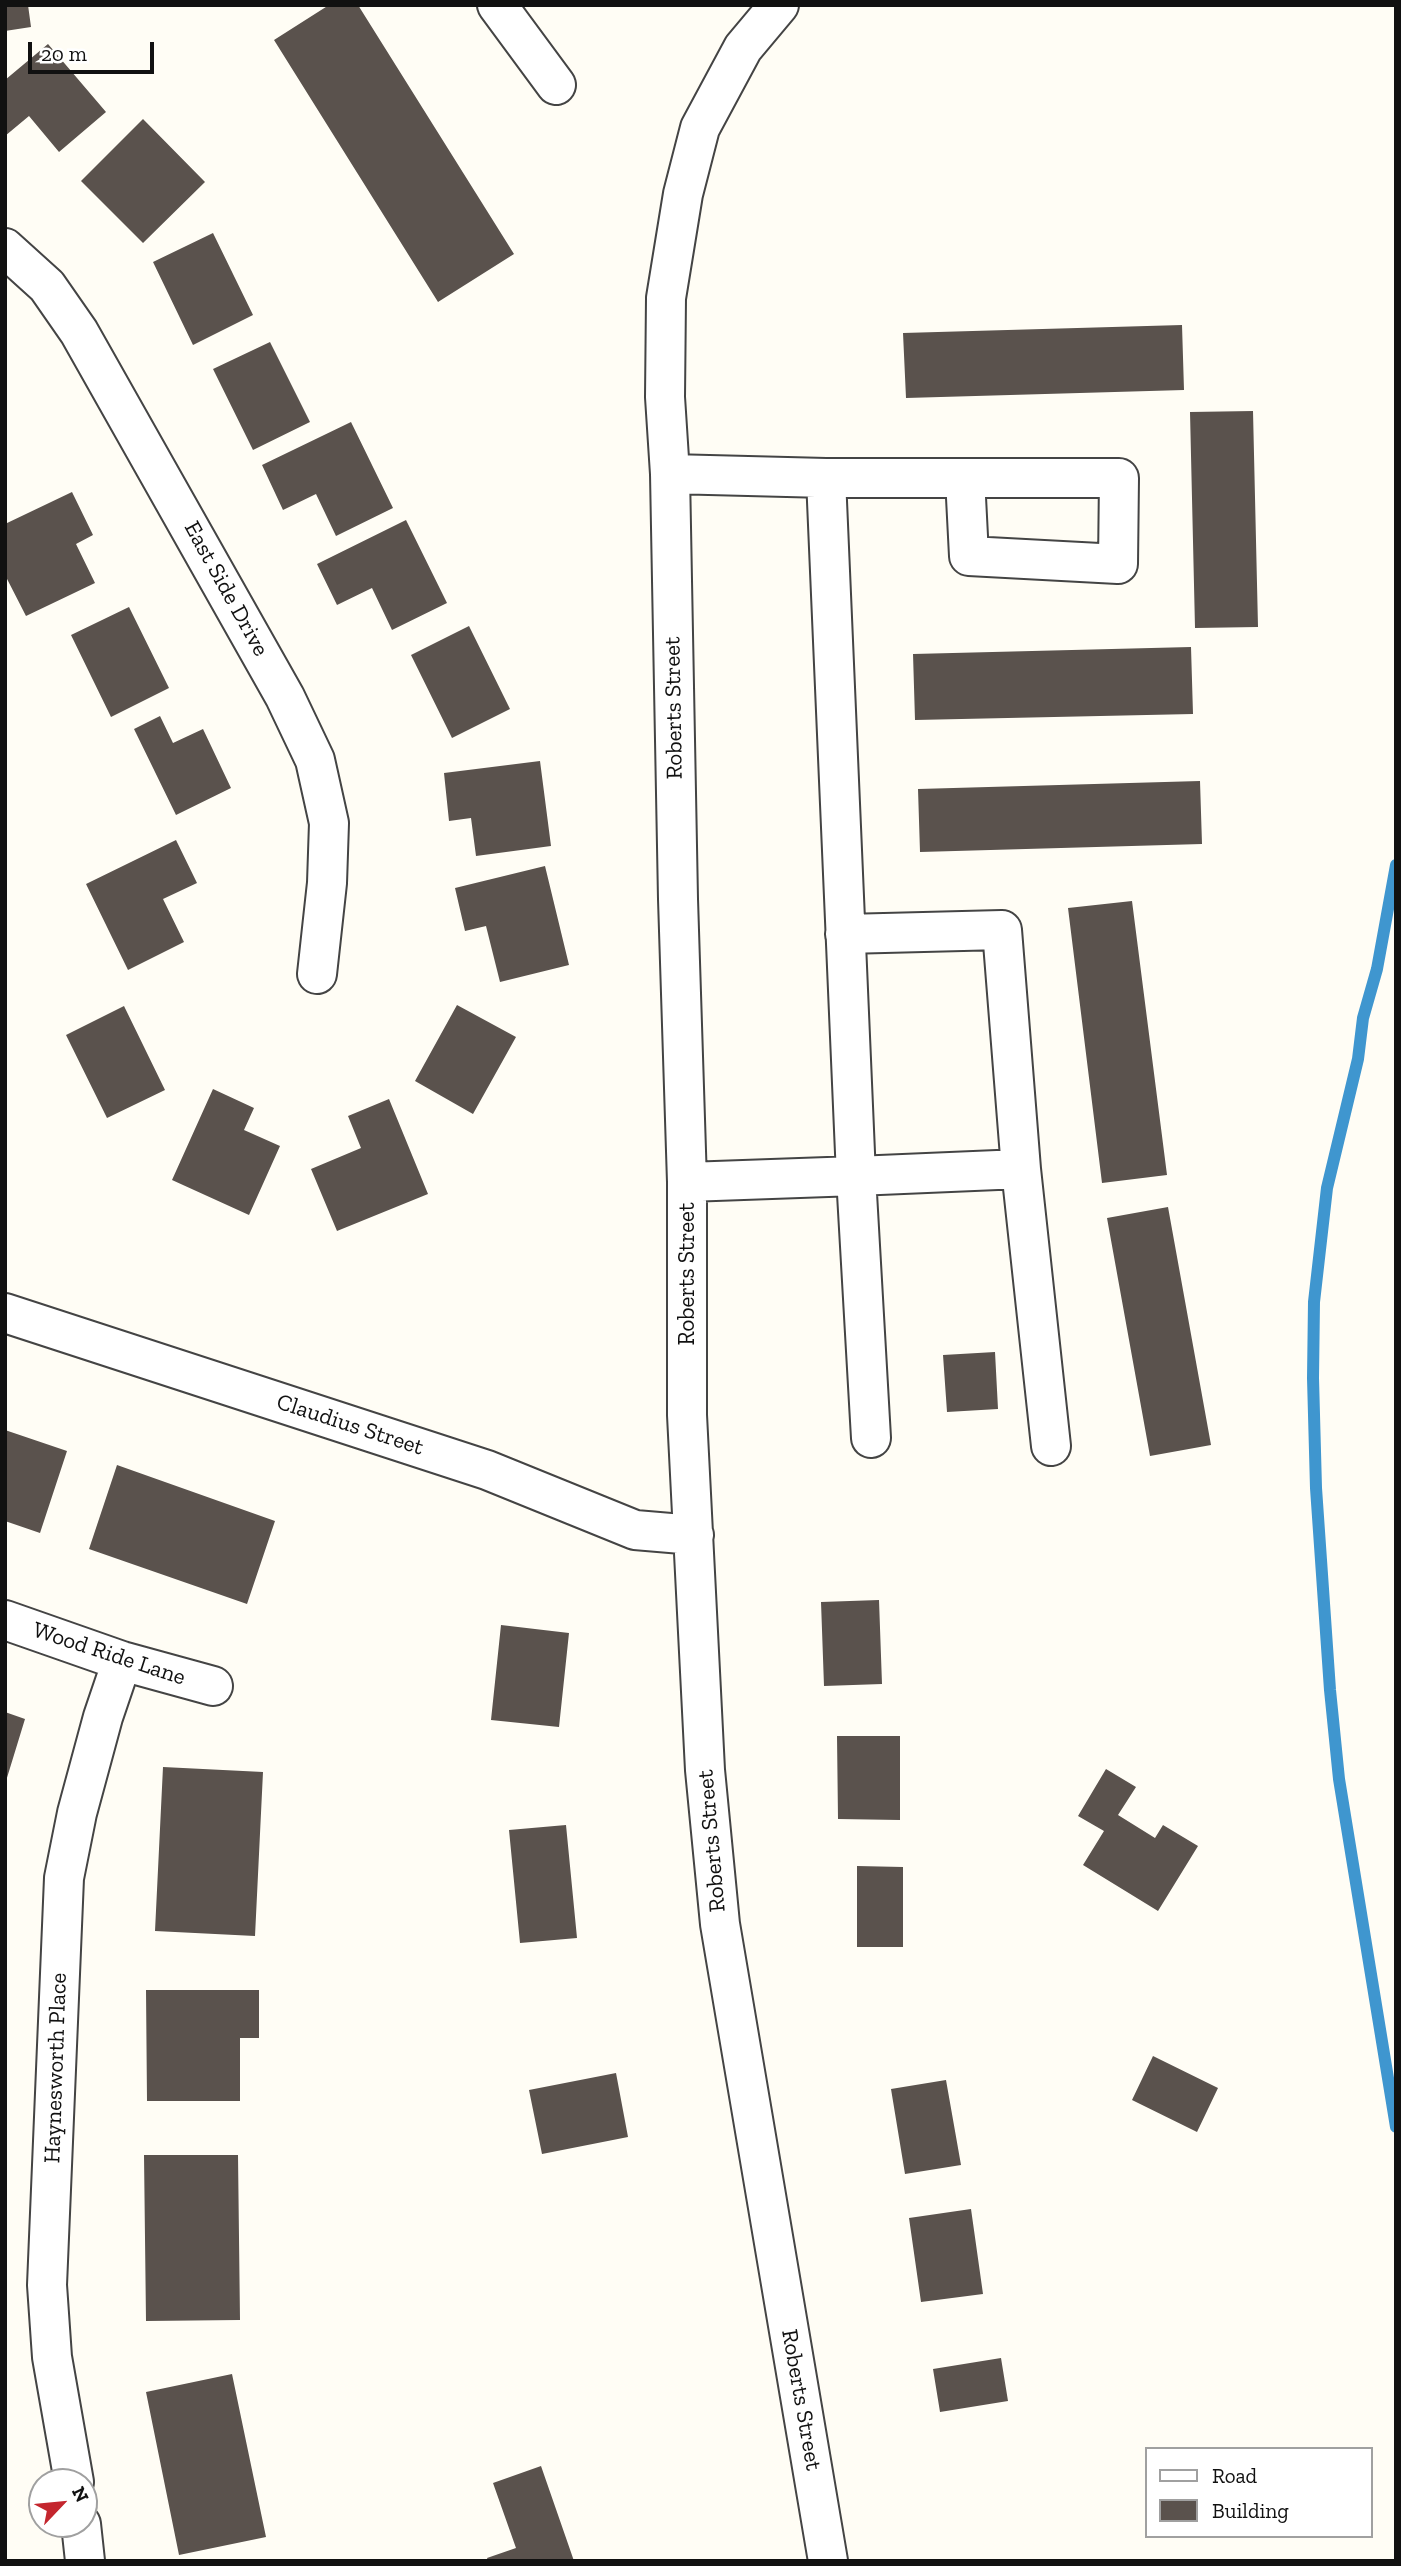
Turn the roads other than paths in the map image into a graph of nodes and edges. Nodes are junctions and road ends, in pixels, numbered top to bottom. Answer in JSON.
{"nodes":[{"id":1,"x":497,"y":5,"type":"edge"},
{"id":2,"x":779,"y":5,"type":"edge"},
{"id":3,"x":556,"y":85,"type":"dead end"},
{"id":4,"x":5,"y":248,"type":"edge"},
{"id":5,"x":670,"y":474,"type":"junction"},
{"id":6,"x":826,"y":478,"type":"junction"},
{"id":7,"x":965,"y":478,"type":"dead end"},
{"id":8,"x":845,"y":934,"type":"junction"},
{"id":9,"x":317,"y":974,"type":"dead end"},
{"id":10,"x":1021,"y":1169,"type":"junction"},
{"id":11,"x":856,"y":1176,"type":"junction"},
{"id":12,"x":687,"y":1181,"type":"junction"},
{"id":13,"x":5,"y":1313,"type":"edge"},
{"id":14,"x":870,"y":1438,"type":"dead end"},
{"id":15,"x":1051,"y":1446,"type":"dead end"},
{"id":16,"x":694,"y":1535,"type":"junction"},
{"id":17,"x":5,"y":1620,"type":"edge"},
{"id":18,"x":122,"y":1661,"type":"junction"},
{"id":19,"x":213,"y":1686,"type":"dead end"},
{"id":20,"x":72,"y":2468,"type":"edge"},
{"id":21,"x":83,"y":2538,"type":"edge"},
{"id":22,"x":85,"y":2561,"type":"edge"},
{"id":23,"x":828,"y":2561,"type":"edge"}],
"edges":[{"from":1,"to":3,"type":"street"},
{"from":2,"to":5,"type":"street","name":"Roberts Street"},
{"from":4,"to":9,"type":"street","name":"East Side Drive"},
{"from":5,"to":6,"type":"street"},
{"from":5,"to":12,"type":"street","name":"Roberts Street"},
{"from":6,"to":7,"type":"street"},
{"from":6,"to":8,"type":"street"},
{"from":8,"to":10,"type":"street"},
{"from":8,"to":11,"type":"street"},
{"from":10,"to":11,"type":"street"},
{"from":10,"to":15,"type":"street"},
{"from":11,"to":12,"type":"street"},
{"from":11,"to":14,"type":"street"},
{"from":12,"to":16,"type":"street","name":"Roberts Street"},
{"from":13,"to":16,"type":"street","name":"Claudius Street"},
{"from":16,"to":23,"type":"street","name":"Roberts Street"},
{"from":17,"to":18,"type":"street","name":"Wood Ride Lane"},
{"from":18,"to":19,"type":"street","name":"Wood Ride Lane"},
{"from":18,"to":20,"type":"street","name":"Haynesworth Place"},
{"from":21,"to":22,"type":"street"}]}
